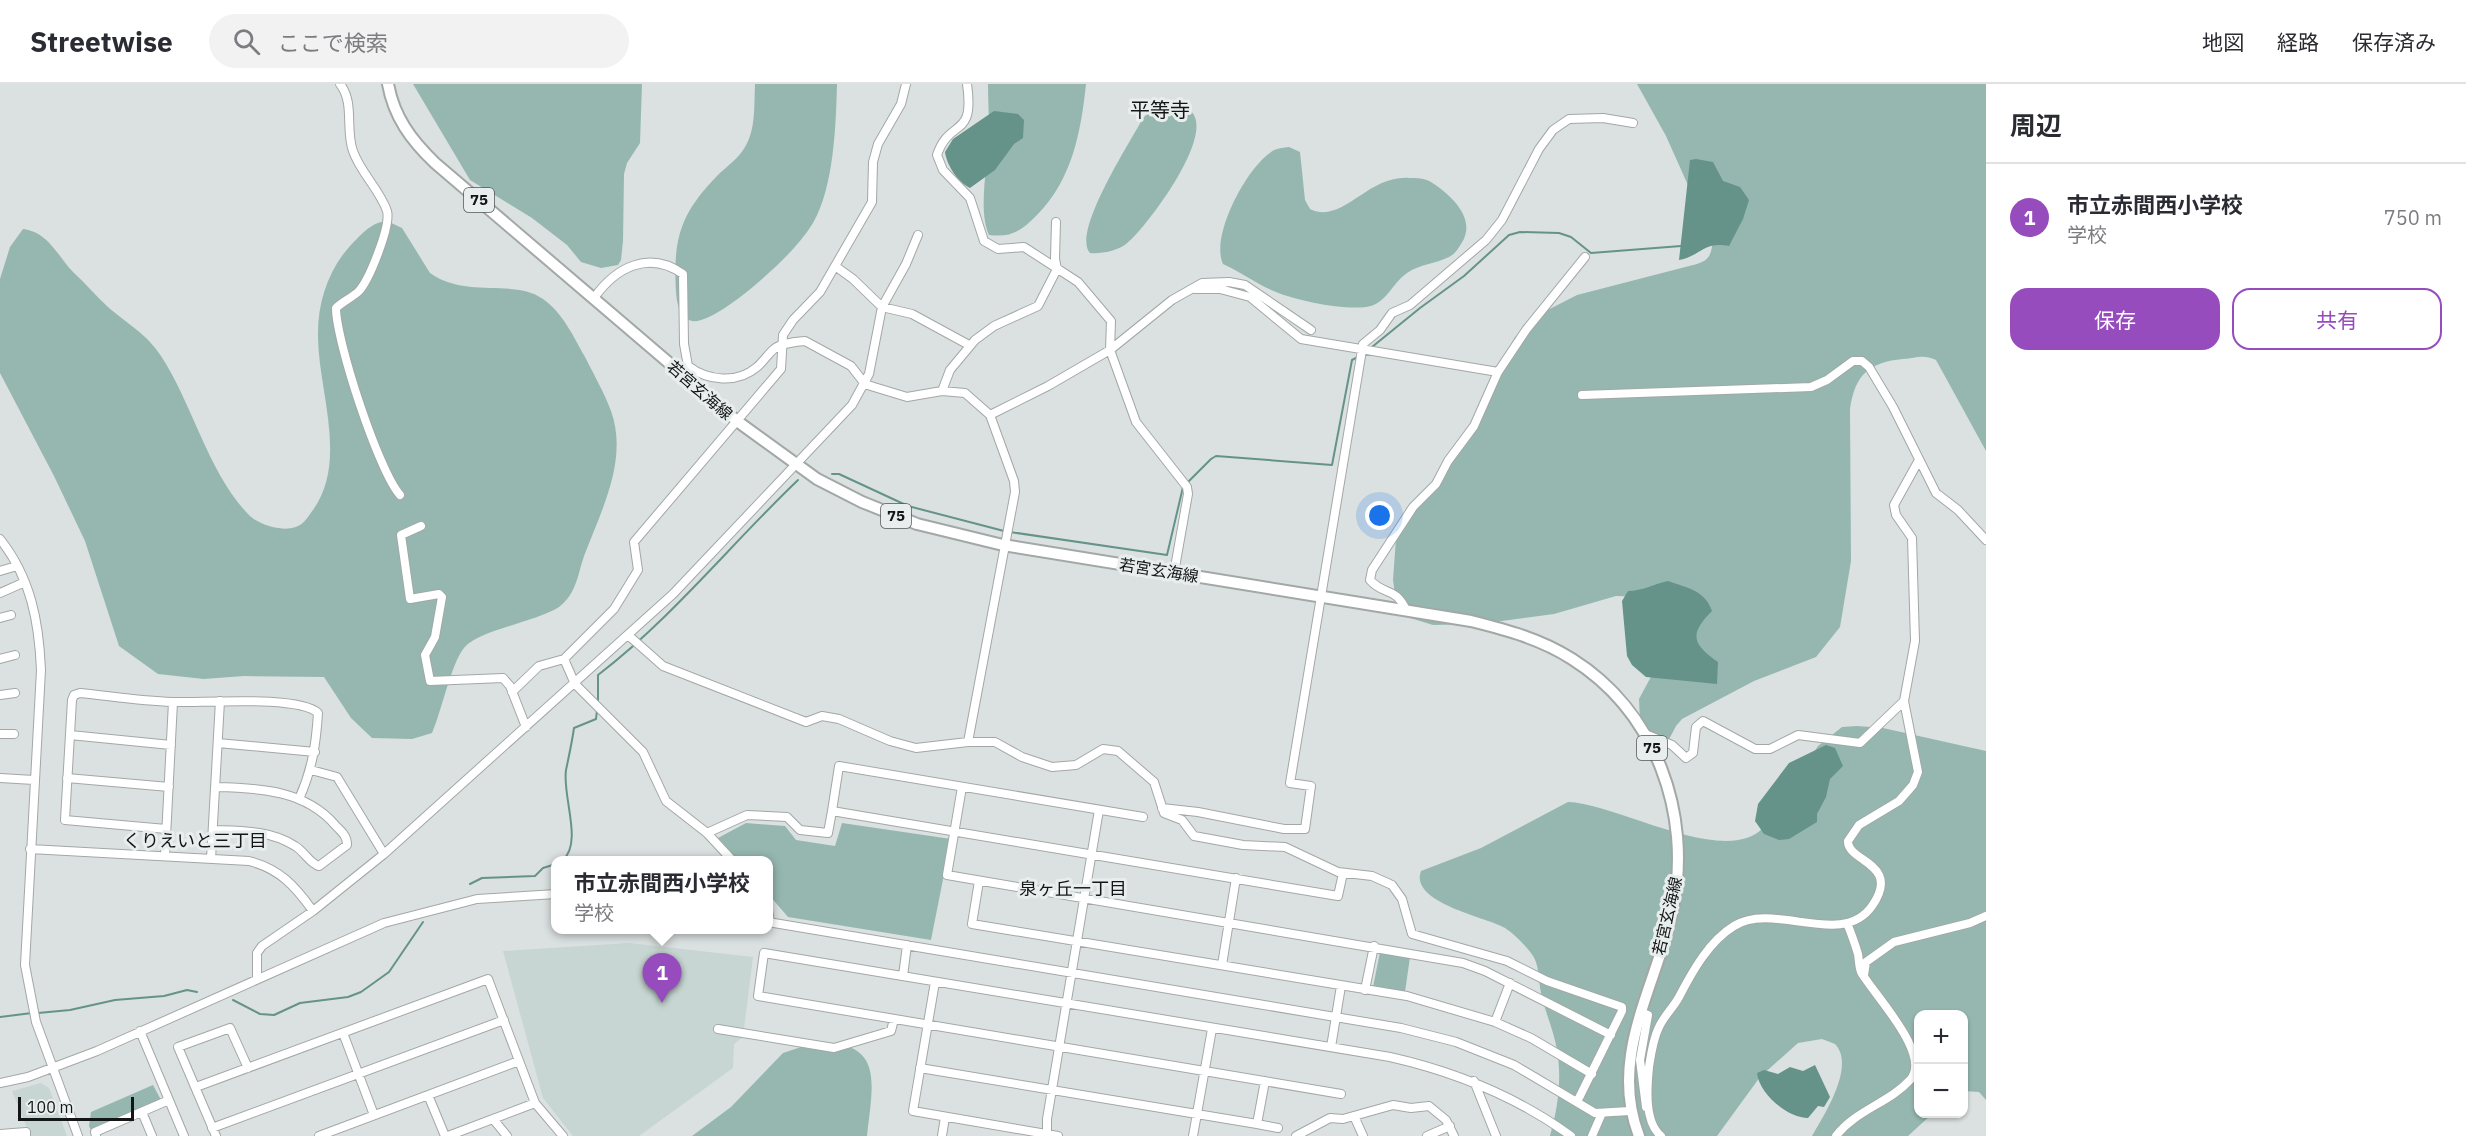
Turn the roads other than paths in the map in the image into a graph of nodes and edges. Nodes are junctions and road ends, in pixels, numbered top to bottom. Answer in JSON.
{"nodes":[{"id":1,"x":340,"y":84,"type":"edge"},
{"id":2,"x":388,"y":84,"type":"edge"},
{"id":3,"x":906,"y":84,"type":"edge"},
{"id":4,"x":967,"y":84,"type":"edge"},
{"id":5,"x":1633,"y":123,"type":"dead end"},
{"id":6,"x":1056,"y":222,"type":"dead end"},
{"id":7,"x":918,"y":234,"type":"dead end"},
{"id":8,"x":1585,"y":257,"type":"dead end"},
{"id":9,"x":835,"y":266,"type":"junction"},
{"id":10,"x":1057,"y":269,"type":"junction"},
{"id":11,"x":1188,"y":289,"type":"junction"},
{"id":12,"x":594,"y":298,"type":"junction"},
{"id":13,"x":882,"y":307,"type":"junction"},
{"id":14,"x":1311,"y":330,"type":"dead end"},
{"id":15,"x":969,"y":345,"type":"junction"},
{"id":16,"x":781,"y":346,"type":"junction"},
{"id":17,"x":1110,"y":350,"type":"junction"},
{"id":18,"x":1360,"y":351,"type":"junction"},
{"id":19,"x":1498,"y":372,"type":"junction"},
{"id":20,"x":865,"y":384,"type":"junction"},
{"id":21,"x":942,"y":391,"type":"junction"},
{"id":22,"x":1582,"y":395,"type":"dead end"},
{"id":23,"x":990,"y":415,"type":"junction"},
{"id":24,"x":737,"y":421,"type":"junction"},
{"id":25,"x":1919,"y":460,"type":"junction"},
{"id":26,"x":796,"y":465,"type":"junction"},
{"id":27,"x":400,"y":495,"type":"dead end"},
{"id":28,"x":421,"y":526,"type":"dead end"},
{"id":29,"x":0,"y":539,"type":"edge"},
{"id":30,"x":1986,"y":540,"type":"edge"},
{"id":31,"x":1003,"y":545,"type":"junction"},
{"id":32,"x":17,"y":566,"type":"junction"},
{"id":33,"x":0,"y":571,"type":"edge"},
{"id":34,"x":1174,"y":573,"type":"junction"},
{"id":35,"x":25,"y":582,"type":"junction"},
{"id":36,"x":0,"y":593,"type":"edge"},
{"id":37,"x":1321,"y":596,"type":"junction"},
{"id":38,"x":1406,"y":610,"type":"junction"},
{"id":39,"x":10,"y":615,"type":"dead end"},
{"id":40,"x":0,"y":618,"type":"edge"},
{"id":41,"x":628,"y":635,"type":"junction"},
{"id":42,"x":15,"y":655,"type":"dead end"},
{"id":43,"x":564,"y":659,"type":"junction"},
{"id":44,"x":0,"y":660,"type":"edge"},
{"id":45,"x":574,"y":684,"type":"junction"},
{"id":46,"x":512,"y":692,"type":"junction"},
{"id":47,"x":15,"y":693,"type":"dead end"},
{"id":48,"x":0,"y":695,"type":"edge"},
{"id":49,"x":220,"y":701,"type":"junction"},
{"id":50,"x":1904,"y":701,"type":"junction"},
{"id":51,"x":173,"y":702,"type":"junction"},
{"id":52,"x":526,"y":727,"type":"junction"},
{"id":53,"x":0,"y":734,"type":"edge"},
{"id":54,"x":14,"y":734,"type":"dead end"},
{"id":55,"x":1645,"y":734,"type":"junction"},
{"id":56,"x":70,"y":735,"type":"junction"},
{"id":57,"x":218,"y":742,"type":"junction"},
{"id":58,"x":968,"y":742,"type":"junction"},
{"id":59,"x":171,"y":745,"type":"junction"},
{"id":60,"x":315,"y":752,"type":"junction"},
{"id":61,"x":311,"y":770,"type":"junction"},
{"id":62,"x":0,"y":778,"type":"edge"},
{"id":63,"x":68,"y":778,"type":"junction"},
{"id":64,"x":34,"y":780,"type":"junction"},
{"id":65,"x":169,"y":787,"type":"junction"},
{"id":66,"x":216,"y":787,"type":"junction"},
{"id":67,"x":962,"y":787,"type":"junction"},
{"id":68,"x":299,"y":799,"type":"junction"},
{"id":69,"x":1162,"y":808,"type":"junction"},
{"id":70,"x":1099,"y":810,"type":"junction"},
{"id":71,"x":832,"y":811,"type":"junction"},
{"id":72,"x":1143,"y":817,"type":"dead end"},
{"id":73,"x":166,"y":829,"type":"junction"},
{"id":74,"x":213,"y":830,"type":"junction"},
{"id":75,"x":955,"y":832,"type":"junction"},
{"id":76,"x":707,"y":833,"type":"junction"},
{"id":77,"x":30,"y":849,"type":"junction"},
{"id":78,"x":384,"y":854,"type":"junction"},
{"id":79,"x":1092,"y":854,"type":"junction"},
{"id":80,"x":165,"y":856,"type":"junction"},
{"id":81,"x":728,"y":856,"type":"edge"},
{"id":82,"x":211,"y":859,"type":"junction"},
{"id":83,"x":1343,"y":873,"type":"junction"},
{"id":84,"x":1236,"y":878,"type":"junction"},
{"id":85,"x":979,"y":881,"type":"junction"},
{"id":86,"x":551,"y":894,"type":"edge"},
{"id":87,"x":1085,"y":898,"type":"junction"},
{"id":88,"x":313,"y":911,"type":"junction"},
{"id":89,"x":1986,"y":916,"type":"edge"},
{"id":90,"x":1229,"y":922,"type":"junction"},
{"id":91,"x":773,"y":923,"type":"edge"},
{"id":92,"x":1847,"y":923,"type":"junction"},
{"id":93,"x":1077,"y":941,"type":"junction"},
{"id":94,"x":907,"y":945,"type":"junction"},
{"id":95,"x":1374,"y":946,"type":"junction"},
{"id":96,"x":1222,"y":965,"type":"junction"},
{"id":97,"x":1072,"y":972,"type":"junction"},
{"id":98,"x":1864,"y":975,"type":"junction"},
{"id":99,"x":903,"y":976,"type":"junction"},
{"id":100,"x":257,"y":977,"type":"junction"},
{"id":101,"x":935,"y":982,"type":"junction"},
{"id":102,"x":1510,"y":983,"type":"junction"},
{"id":103,"x":1341,"y":986,"type":"junction"},
{"id":104,"x":1365,"y":990,"type":"junction"},
{"id":105,"x":1067,"y":1004,"type":"junction"},
{"id":106,"x":1640,"y":1012,"type":"junction"},
{"id":107,"x":1336,"y":1016,"type":"junction"},
{"id":108,"x":894,"y":1019,"type":"junction"},
{"id":109,"x":504,"y":1020,"type":"junction"},
{"id":110,"x":1495,"y":1022,"type":"junction"},
{"id":111,"x":928,"y":1025,"type":"junction"},
{"id":112,"x":718,"y":1029,"type":"dead end"},
{"id":113,"x":1212,"y":1029,"type":"junction"},
{"id":114,"x":140,"y":1031,"type":"junction"},
{"id":115,"x":343,"y":1033,"type":"junction"},
{"id":116,"x":1611,"y":1035,"type":"junction"},
{"id":117,"x":1060,"y":1047,"type":"junction"},
{"id":118,"x":1331,"y":1047,"type":"junction"},
{"id":119,"x":519,"y":1061,"type":"junction"},
{"id":120,"x":52,"y":1068,"type":"junction"},
{"id":121,"x":248,"y":1068,"type":"junction"},
{"id":122,"x":920,"y":1068,"type":"junction"},
{"id":123,"x":1204,"y":1070,"type":"junction"},
{"id":124,"x":359,"y":1074,"type":"junction"},
{"id":125,"x":1592,"y":1074,"type":"junction"},
{"id":126,"x":1265,"y":1081,"type":"junction"},
{"id":127,"x":1474,"y":1081,"type":"junction"},
{"id":128,"x":0,"y":1083,"type":"edge"},
{"id":129,"x":196,"y":1087,"type":"junction"},
{"id":130,"x":1053,"y":1090,"type":"junction"},
{"id":131,"x":1341,"y":1094,"type":"dead end"},
{"id":132,"x":428,"y":1095,"type":"junction"},
{"id":133,"x":169,"y":1100,"type":"junction"},
{"id":134,"x":1577,"y":1102,"type":"junction"},
{"id":135,"x":535,"y":1103,"type":"junction"},
{"id":136,"x":1630,"y":1111,"type":"junction"},
{"id":137,"x":142,"y":1112,"type":"junction"},
{"id":138,"x":1602,"y":1113,"type":"junction"},
{"id":139,"x":1197,"y":1114,"type":"junction"},
{"id":140,"x":374,"y":1115,"type":"junction"},
{"id":141,"x":1354,"y":1116,"type":"junction"},
{"id":142,"x":945,"y":1117,"type":"junction"},
{"id":143,"x":1650,"y":1117,"type":"junction"},
{"id":144,"x":493,"y":1119,"type":"junction"},
{"id":145,"x":1257,"y":1124,"type":"junction"},
{"id":146,"x":1450,"y":1126,"type":"junction"},
{"id":147,"x":1278,"y":1128,"type":"dead end"},
{"id":148,"x":214,"y":1132,"type":"edge"},
{"id":149,"x":0,"y":1134,"type":"edge"},
{"id":150,"x":1047,"y":1135,"type":"edge"},
{"id":151,"x":26,"y":1136,"type":"edge"},
{"id":152,"x":78,"y":1136,"type":"edge"},
{"id":153,"x":96,"y":1136,"type":"edge"},
{"id":154,"x":152,"y":1136,"type":"edge"},
{"id":155,"x":184,"y":1136,"type":"edge"},
{"id":156,"x":319,"y":1136,"type":"edge"},
{"id":157,"x":447,"y":1136,"type":"edge"},
{"id":158,"x":507,"y":1136,"type":"edge"},
{"id":159,"x":563,"y":1136,"type":"edge"},
{"id":160,"x":942,"y":1136,"type":"edge"},
{"id":161,"x":1058,"y":1136,"type":"edge"},
{"id":162,"x":1193,"y":1136,"type":"edge"},
{"id":163,"x":1296,"y":1136,"type":"edge"},
{"id":164,"x":1364,"y":1136,"type":"edge"},
{"id":165,"x":1427,"y":1136,"type":"edge"},
{"id":166,"x":1454,"y":1136,"type":"edge"},
{"id":167,"x":1496,"y":1136,"type":"edge"},
{"id":168,"x":1571,"y":1136,"type":"edge"},
{"id":169,"x":1592,"y":1136,"type":"edge"},
{"id":170,"x":1639,"y":1136,"type":"edge"},
{"id":171,"x":1661,"y":1136,"type":"edge"},
{"id":172,"x":1836,"y":1136,"type":"edge"}],
"edges":[{"from":1,"to":27,"type":"street"},
{"from":2,"to":12,"type":"main road","name":"若宮玄海線","number":"75"},
{"from":3,"to":9,"type":"street"},
{"from":4,"to":10,"type":"street"},
{"from":5,"to":18,"type":"street"},
{"from":6,"to":10,"type":"street"},
{"from":7,"to":13,"type":"street"},
{"from":8,"to":19,"type":"street"},
{"from":9,"to":13,"type":"street"},
{"from":9,"to":16,"type":"street"},
{"from":10,"to":15,"type":"street"},
{"from":10,"to":17,"type":"street"},
{"from":11,"to":14,"type":"street"},
{"from":11,"to":17,"type":"street"},
{"from":11,"to":18,"type":"street"},
{"from":12,"to":16,"type":"street"},
{"from":12,"to":24,"type":"main road","name":"若宮玄海線","number":"75"},
{"from":13,"to":15,"type":"street"},
{"from":13,"to":20,"type":"street"},
{"from":15,"to":21,"type":"street"},
{"from":16,"to":20,"type":"street"},
{"from":16,"to":24,"type":"street"},
{"from":17,"to":23,"type":"street"},
{"from":17,"to":34,"type":"street"},
{"from":18,"to":19,"type":"street"},
{"from":18,"to":37,"type":"street"},
{"from":19,"to":38,"type":"street"},
{"from":20,"to":21,"type":"street"},
{"from":20,"to":26,"type":"street"},
{"from":21,"to":23,"type":"street"},
{"from":22,"to":25,"type":"street"},
{"from":23,"to":31,"type":"street"},
{"from":24,"to":26,"type":"main road","name":"若宮玄海線","number":"75"},
{"from":24,"to":43,"type":"street"},
{"from":25,"to":30,"type":"street"},
{"from":25,"to":50,"type":"street"},
{"from":26,"to":31,"type":"main road","name":"若宮玄海線","number":"75"},
{"from":26,"to":41,"type":"street"},
{"from":28,"to":46,"type":"street"},
{"from":29,"to":32,"type":"street"},
{"from":31,"to":34,"type":"main road","name":"若宮玄海線","number":"75"},
{"from":31,"to":58,"type":"street"},
{"from":32,"to":33,"type":"street"},
{"from":32,"to":35,"type":"street"},
{"from":34,"to":37,"type":"main road","name":"若宮玄海線","number":"75"},
{"from":35,"to":36,"type":"street"},
{"from":35,"to":64,"type":"street"},
{"from":37,"to":38,"type":"main road","name":"若宮玄海線","number":"75"},
{"from":37,"to":69,"type":"street"},
{"from":38,"to":55,"type":"main road","name":"若宮玄海線","number":"75"},
{"from":39,"to":40,"type":"street"},
{"from":41,"to":45,"type":"street"},
{"from":41,"to":58,"type":"street"},
{"from":42,"to":44,"type":"street"},
{"from":43,"to":45,"type":"street"},
{"from":43,"to":46,"type":"street"},
{"from":45,"to":52,"type":"street"},
{"from":45,"to":76,"type":"street"},
{"from":46,"to":52,"type":"street"},
{"from":47,"to":48,"type":"street"},
{"from":49,"to":51,"type":"street"},
{"from":49,"to":57,"type":"street"},
{"from":49,"to":60,"type":"street"},
{"from":50,"to":55,"type":"street"},
{"from":50,"to":92,"type":"street"},
{"from":51,"to":56,"type":"street"},
{"from":51,"to":59,"type":"street"},
{"from":52,"to":78,"type":"street"},
{"from":53,"to":54,"type":"street"},
{"from":55,"to":106,"type":"main road","name":"若宮玄海線","number":"75"},
{"from":56,"to":59,"type":"street"},
{"from":56,"to":63,"type":"street"},
{"from":57,"to":60,"type":"street"},
{"from":57,"to":66,"type":"street"},
{"from":58,"to":69,"type":"street"},
{"from":59,"to":65,"type":"street"},
{"from":60,"to":61,"type":"street"},
{"from":61,"to":68,"type":"street"},
{"from":61,"to":78,"type":"street"},
{"from":62,"to":64,"type":"street"},
{"from":63,"to":65,"type":"street"},
{"from":63,"to":73,"type":"street"},
{"from":64,"to":77,"type":"street"},
{"from":65,"to":73,"type":"street"},
{"from":66,"to":68,"type":"street"},
{"from":66,"to":74,"type":"street"},
{"from":67,"to":70,"type":"street"},
{"from":67,"to":71,"type":"street"},
{"from":67,"to":75,"type":"street"},
{"from":68,"to":74,"type":"street"},
{"from":69,"to":83,"type":"street"},
{"from":70,"to":72,"type":"street"},
{"from":70,"to":79,"type":"street"},
{"from":71,"to":75,"type":"street"},
{"from":71,"to":76,"type":"street"},
{"from":73,"to":80,"type":"street"},
{"from":74,"to":82,"type":"street"},
{"from":75,"to":79,"type":"street"},
{"from":75,"to":85,"type":"street"},
{"from":76,"to":81,"type":"street"},
{"from":77,"to":80,"type":"street"},
{"from":77,"to":120,"type":"street"},
{"from":78,"to":88,"type":"street"},
{"from":79,"to":84,"type":"street"},
{"from":79,"to":87,"type":"street"},
{"from":80,"to":82,"type":"street"},
{"from":82,"to":88,"type":"street"},
{"from":83,"to":84,"type":"street"},
{"from":83,"to":116,"type":"street"},
{"from":84,"to":90,"type":"street"},
{"from":85,"to":87,"type":"street"},
{"from":85,"to":93,"type":"street"},
{"from":86,"to":100,"type":"street"},
{"from":87,"to":90,"type":"street"},
{"from":87,"to":93,"type":"street"},
{"from":88,"to":100,"type":"street"},
{"from":89,"to":98,"type":"street"},
{"from":90,"to":95,"type":"street"},
{"from":90,"to":96,"type":"street"},
{"from":91,"to":94,"type":"street"},
{"from":92,"to":98,"type":"street"},
{"from":92,"to":143,"type":"street"},
{"from":93,"to":96,"type":"street"},
{"from":93,"to":97,"type":"street"},
{"from":94,"to":97,"type":"street"},
{"from":94,"to":99,"type":"street"},
{"from":95,"to":102,"type":"street"},
{"from":95,"to":104,"type":"street"},
{"from":96,"to":103,"type":"street"},
{"from":97,"to":105,"type":"street"},
{"from":97,"to":107,"type":"street"},
{"from":98,"to":172,"type":"street"},
{"from":99,"to":101,"type":"street"},
{"from":99,"to":108,"type":"street"},
{"from":100,"to":114,"type":"street"},
{"from":101,"to":105,"type":"street"},
{"from":101,"to":111,"type":"street"},
{"from":102,"to":110,"type":"street"},
{"from":102,"to":116,"type":"street"},
{"from":103,"to":104,"type":"street"},
{"from":103,"to":107,"type":"street"},
{"from":104,"to":110,"type":"street"},
{"from":105,"to":113,"type":"street"},
{"from":105,"to":117,"type":"street"},
{"from":106,"to":136,"type":"main road","name":"若宮玄海線","number":"75"},
{"from":106,"to":143,"type":"street"},
{"from":107,"to":118,"type":"street"},
{"from":107,"to":134,"type":"street"},
{"from":108,"to":111,"type":"street"},
{"from":108,"to":112,"type":"street"},
{"from":109,"to":115,"type":"street"},
{"from":109,"to":119,"type":"street"},
{"from":109,"to":124,"type":"street"},
{"from":110,"to":125,"type":"street"},
{"from":111,"to":117,"type":"street"},
{"from":111,"to":122,"type":"street"},
{"from":113,"to":118,"type":"street"},
{"from":113,"to":123,"type":"street"},
{"from":114,"to":120,"type":"street"},
{"from":114,"to":133,"type":"street"},
{"from":115,"to":121,"type":"street"},
{"from":115,"to":124,"type":"street"},
{"from":116,"to":125,"type":"street"},
{"from":117,"to":123,"type":"street"},
{"from":117,"to":130,"type":"street"},
{"from":118,"to":127,"type":"street"},
{"from":119,"to":132,"type":"street"},
{"from":119,"to":135,"type":"street"},
{"from":120,"to":128,"type":"street"},
{"from":120,"to":152,"type":"street"},
{"from":121,"to":129,"type":"street"},
{"from":121,"to":129,"type":"street"},
{"from":122,"to":130,"type":"street"},
{"from":122,"to":142,"type":"street"},
{"from":123,"to":126,"type":"street"},
{"from":123,"to":139,"type":"street"},
{"from":124,"to":140,"type":"street"},
{"from":124,"to":148,"type":"street"},
{"from":125,"to":134,"type":"street"},
{"from":126,"to":131,"type":"street"},
{"from":126,"to":145,"type":"street"},
{"from":127,"to":167,"type":"street"},
{"from":127,"to":168,"type":"street"},
{"from":129,"to":148,"type":"street"},
{"from":130,"to":139,"type":"street"},
{"from":130,"to":150,"type":"street"},
{"from":132,"to":140,"type":"street"},
{"from":132,"to":157,"type":"street"},
{"from":133,"to":137,"type":"street"},
{"from":133,"to":155,"type":"street"},
{"from":134,"to":138,"type":"street"},
{"from":135,"to":144,"type":"street"},
{"from":135,"to":159,"type":"street"},
{"from":136,"to":138,"type":"street"},
{"from":136,"to":170,"type":"main road","name":"若宮玄海線","number":"75"},
{"from":137,"to":153,"type":"street"},
{"from":137,"to":154,"type":"street"},
{"from":138,"to":169,"type":"street"},
{"from":139,"to":145,"type":"street"},
{"from":139,"to":162,"type":"street"},
{"from":140,"to":156,"type":"street"},
{"from":141,"to":146,"type":"street"},
{"from":141,"to":163,"type":"street"},
{"from":141,"to":164,"type":"street"},
{"from":142,"to":150,"type":"street"},
{"from":142,"to":160,"type":"street"},
{"from":143,"to":171,"type":"street"},
{"from":144,"to":157,"type":"street"},
{"from":144,"to":158,"type":"street"},
{"from":145,"to":147,"type":"street"},
{"from":146,"to":165,"type":"street"},
{"from":146,"to":166,"type":"street"},
{"from":149,"to":151,"type":"street"},
{"from":150,"to":161,"type":"street"}]}
